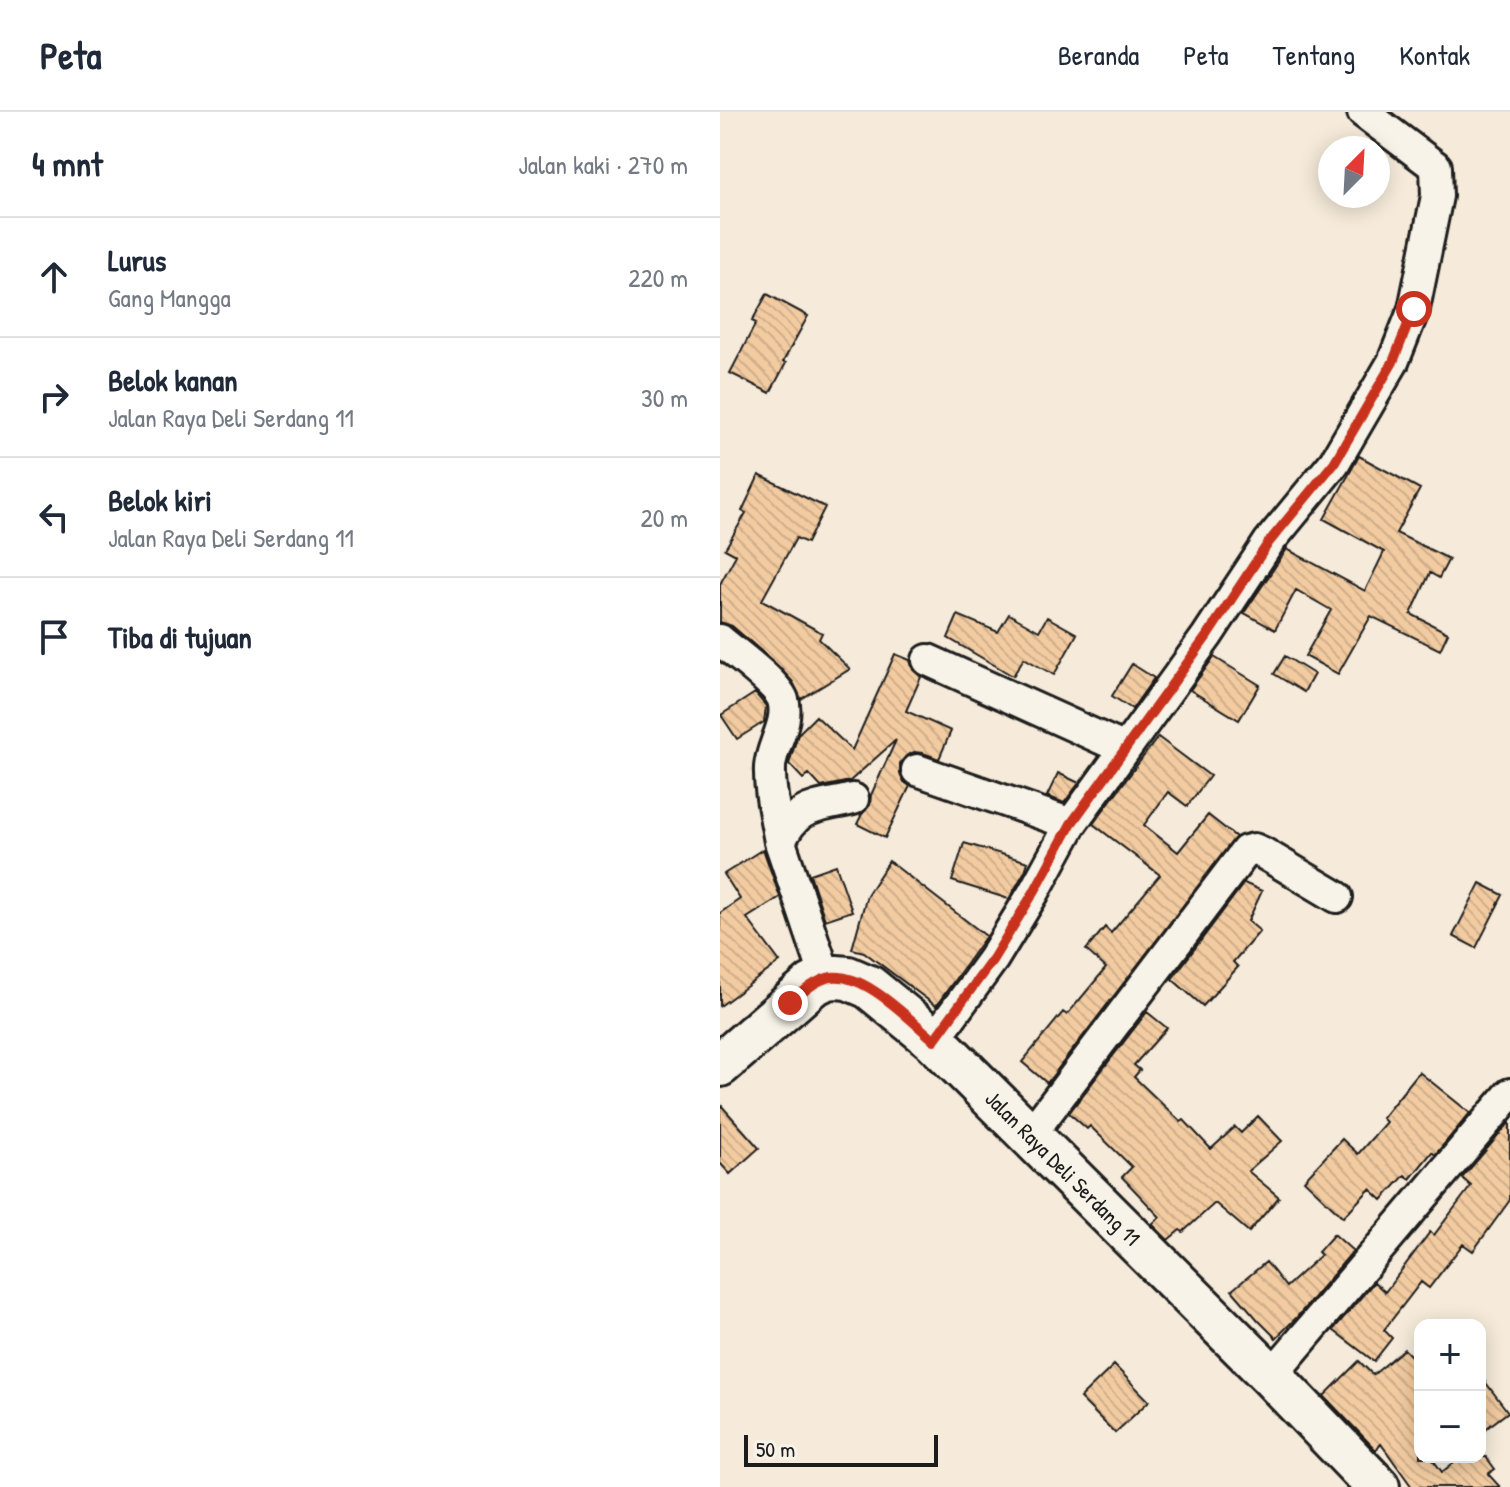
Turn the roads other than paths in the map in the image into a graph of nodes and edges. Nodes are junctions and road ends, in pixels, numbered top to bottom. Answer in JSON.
{"nodes":[{"id":1,"x":1363,"y":112,"type":"edge"},
{"id":2,"x":720,"y":640,"type":"edge"},
{"id":3,"x":928,"y":660,"type":"dead end"},
{"id":4,"x":1125,"y":749,"type":"junction"},
{"id":5,"x":917,"y":770,"type":"dead end"},
{"id":6,"x":853,"y":799,"type":"dead end"},
{"id":7,"x":1071,"y":824,"type":"junction"},
{"id":8,"x":780,"y":842,"type":"junction"},
{"id":9,"x":1337,"y":897,"type":"dead end"},
{"id":10,"x":826,"y":978,"type":"junction"},
{"id":11,"x":934,"y":1040,"type":"junction"},
{"id":12,"x":720,"y":1065,"type":"edge"},
{"id":13,"x":1510,"y":1094,"type":"edge"},
{"id":14,"x":1030,"y":1135,"type":"junction"},
{"id":15,"x":1271,"y":1376,"type":"junction"},
{"id":16,"x":1378,"y":1487,"type":"edge"}],
"edges":[{"from":1,"to":4,"type":"street"},
{"from":2,"to":8,"type":"street"},
{"from":3,"to":4,"type":"street"},
{"from":4,"to":7,"type":"street"},
{"from":5,"to":7,"type":"street"},
{"from":6,"to":8,"type":"street"},
{"from":7,"to":11,"type":"street"},
{"from":8,"to":10,"type":"street"},
{"from":9,"to":14,"type":"street"},
{"from":10,"to":11,"type":"street","name":"Jalan Raya Deli Serdang 11"},
{"from":10,"to":12,"type":"street"},
{"from":11,"to":14,"type":"street","name":"Jalan Raya Deli Serdang 11"},
{"from":13,"to":15,"type":"street"},
{"from":14,"to":15,"type":"street","name":"Jalan Raya Deli Serdang 11"},
{"from":15,"to":16,"type":"street","name":"Jalan Raya Deli Serdang 11"}]}
